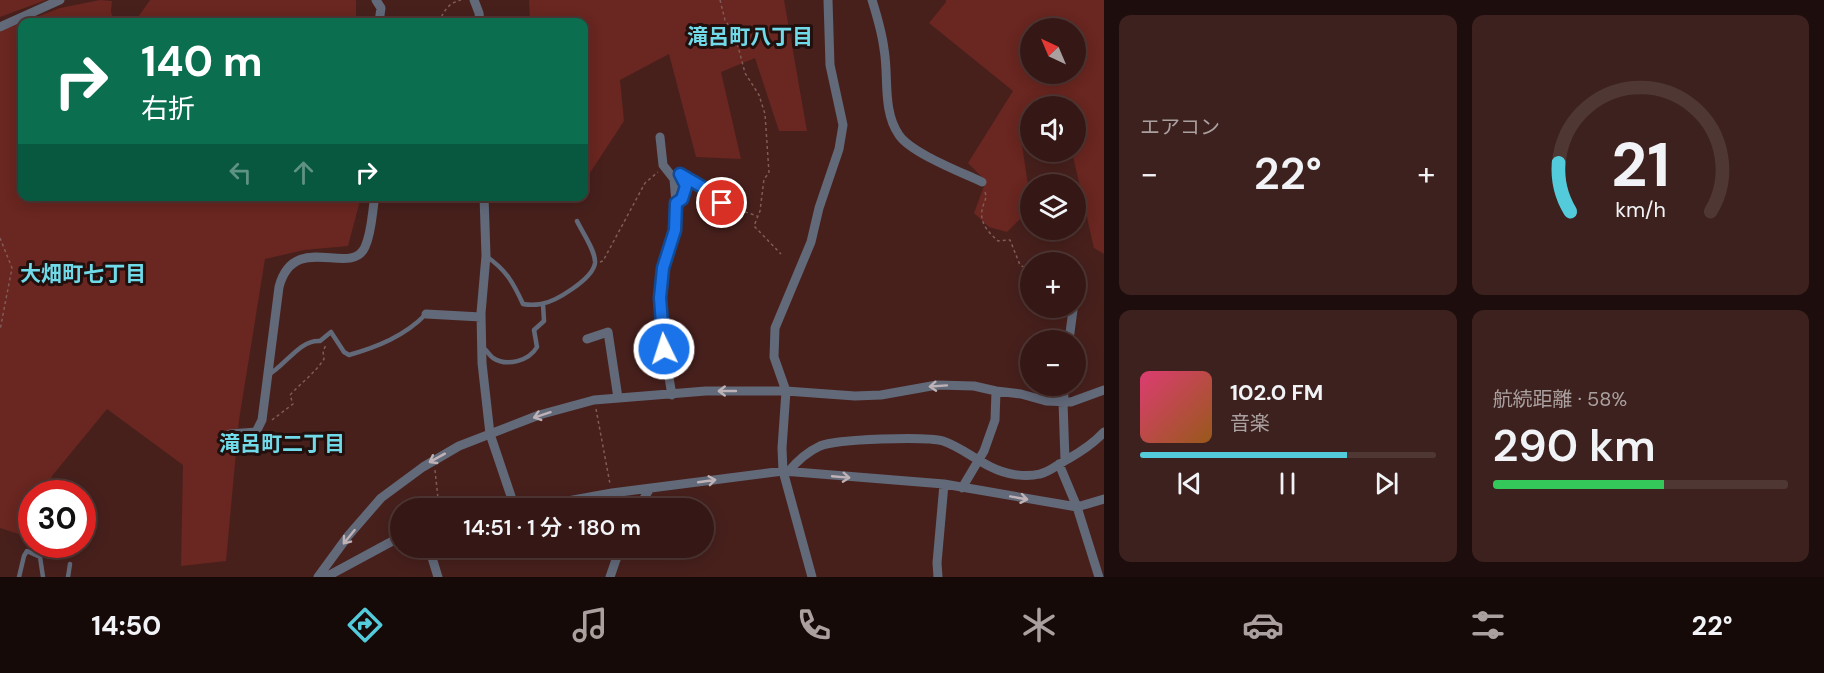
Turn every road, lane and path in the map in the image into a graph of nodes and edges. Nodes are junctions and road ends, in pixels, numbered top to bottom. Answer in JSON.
{"nodes":[{"id":1,"x":60,"y":0,"type":"edge"},
{"id":2,"x":376,"y":0,"type":"edge"},
{"id":3,"x":461,"y":0,"type":"edge"},
{"id":4,"x":474,"y":0,"type":"edge"},
{"id":5,"x":720,"y":0,"type":"edge"},
{"id":6,"x":828,"y":0,"type":"edge"},
{"id":7,"x":872,"y":0,"type":"edge"},
{"id":8,"x":20,"y":18,"type":"edge"},
{"id":9,"x":380,"y":18,"type":"edge"},
{"id":10,"x":441,"y":18,"type":"edge"},
{"id":11,"x":480,"y":18,"type":"edge"},
{"id":12,"x":18,"y":19,"type":"edge"},
{"id":13,"x":0,"y":27,"type":"edge"},
{"id":14,"x":660,"y":137,"type":"dead end"},
{"id":15,"x":666,"y":169,"type":"junction"},
{"id":16,"x":982,"y":182,"type":"joint"},
{"id":17,"x":374,"y":201,"type":"edge"},
{"id":18,"x":484,"y":201,"type":"edge"},
{"id":19,"x":676,"y":203,"type":"junction"},
{"id":20,"x":722,"y":203,"type":"joint"},
{"id":21,"x":757,"y":216,"type":"junction"},
{"id":22,"x":577,"y":221,"type":"dead end"},
{"id":23,"x":0,"y":238,"type":"edge"},
{"id":24,"x":781,"y":254,"type":"dead end"},
{"id":25,"x":486,"y":256,"type":"junction"},
{"id":26,"x":594,"y":265,"type":"junction"},
{"id":27,"x":1020,"y":265,"type":"edge"},
{"id":28,"x":543,"y":304,"type":"junction"},
{"id":29,"x":426,"y":314,"type":"joint"},
{"id":30,"x":481,"y":316,"type":"junction"},
{"id":31,"x":0,"y":330,"type":"edge"},
{"id":32,"x":334,"y":336,"type":"junction"},
{"id":33,"x":587,"y":339,"type":"dead end"},
{"id":34,"x":482,"y":347,"type":"junction"},
{"id":35,"x":268,"y":375,"type":"junction"},
{"id":36,"x":1104,"y":390,"type":"edge"},
{"id":37,"x":786,"y":391,"type":"junction"},
{"id":38,"x":996,"y":391,"type":"junction"},
{"id":39,"x":672,"y":394,"type":"junction"},
{"id":40,"x":1064,"y":396,"type":"edge"},
{"id":41,"x":618,"y":398,"type":"junction"},
{"id":42,"x":594,"y":400,"type":"junction"},
{"id":43,"x":1063,"y":402,"type":"junction"},
{"id":44,"x":266,"y":423,"type":"dead end"},
{"id":45,"x":1104,"y":432,"type":"edge"},
{"id":46,"x":230,"y":434,"type":"dead end"},
{"id":47,"x":490,"y":434,"type":"junction"},
{"id":48,"x":263,"y":437,"type":"dead end"},
{"id":49,"x":247,"y":443,"type":"dead end"},
{"id":50,"x":434,"y":460,"type":"junction"},
{"id":51,"x":978,"y":461,"type":"junction"},
{"id":52,"x":1062,"y":462,"type":"junction"},
{"id":53,"x":786,"y":472,"type":"junction"},
{"id":54,"x":944,"y":484,"type":"junction"},
{"id":55,"x":962,"y":488,"type":"junction"},
{"id":56,"x":649,"y":490,"type":"junction"},
{"id":57,"x":612,"y":494,"type":"junction"},
{"id":58,"x":438,"y":498,"type":"edge"},
{"id":59,"x":512,"y":498,"type":"edge"},
{"id":60,"x":589,"y":498,"type":"edge"},
{"id":61,"x":644,"y":498,"type":"edge"},
{"id":62,"x":1104,"y":499,"type":"edge"},
{"id":63,"x":1077,"y":507,"type":"junction"},
{"id":64,"x":390,"y":542,"type":"edge"},
{"id":65,"x":432,"y":558,"type":"edge"},
{"id":66,"x":617,"y":558,"type":"edge"},
{"id":67,"x":70,"y":564,"type":"dead end"},
{"id":68,"x":19,"y":577,"type":"edge"},
{"id":69,"x":44,"y":577,"type":"edge"},
{"id":70,"x":68,"y":577,"type":"edge"},
{"id":71,"x":318,"y":577,"type":"edge"},
{"id":72,"x":326,"y":577,"type":"edge"},
{"id":73,"x":438,"y":577,"type":"edge"},
{"id":74,"x":610,"y":577,"type":"edge"},
{"id":75,"x":812,"y":577,"type":"edge"},
{"id":76,"x":938,"y":577,"type":"edge"},
{"id":77,"x":1099,"y":577,"type":"edge"}],
"edges":[{"from":1,"to":8,"type":"street"},
{"from":2,"to":9,"type":"street"},
{"from":3,"to":10,"type":"path"},
{"from":4,"to":11,"type":"street"},
{"from":5,"to":21,"type":"path"},
{"from":6,"to":37,"type":"street"},
{"from":7,"to":16,"type":"street"},
{"from":12,"to":13,"type":"street"},
{"from":14,"to":15,"type":"street"},
{"from":15,"to":19,"type":"street"},
{"from":15,"to":26,"type":"path"},
{"from":16,"to":27,"type":"path"},
{"from":17,"to":35,"type":"street"},
{"from":18,"to":25,"type":"street"},
{"from":19,"to":20,"type":"lane"},
{"from":19,"to":39,"type":"street"},
{"from":20,"to":21,"type":"path"},
{"from":21,"to":24,"type":"path"},
{"from":22,"to":26,"type":"lane"},
{"from":23,"to":31,"type":"path"},
{"from":25,"to":28,"type":"lane"},
{"from":25,"to":30,"type":"street"},
{"from":26,"to":28,"type":"lane"},
{"from":28,"to":34,"type":"lane"},
{"from":29,"to":30,"type":"street"},
{"from":29,"to":32,"type":"lane"},
{"from":30,"to":34,"type":"street"},
{"from":32,"to":35,"type":"lane"},
{"from":32,"to":44,"type":"path"},
{"from":33,"to":41,"type":"street"},
{"from":34,"to":47,"type":"street"},
{"from":35,"to":46,"type":"street"},
{"from":36,"to":43,"type":"street"},
{"from":38,"to":37,"type":"street","one_way":true},
{"from":37,"to":39,"type":"street","one_way":true},
{"from":37,"to":53,"type":"street"},
{"from":38,"to":43,"type":"street"},
{"from":38,"to":51,"type":"street"},
{"from":39,"to":41,"type":"street"},
{"from":40,"to":43,"type":"street"},
{"from":41,"to":42,"type":"street"},
{"from":42,"to":47,"type":"street","one_way":true},
{"from":42,"to":57,"type":"path"},
{"from":43,"to":52,"type":"street"},
{"from":45,"to":52,"type":"street"},
{"from":47,"to":50,"type":"street","one_way":true},
{"from":47,"to":59,"type":"street"},
{"from":48,"to":49,"type":"path"},
{"from":50,"to":58,"type":"path"},
{"from":50,"to":71,"type":"street","one_way":true},
{"from":51,"to":52,"type":"street"},
{"from":51,"to":53,"type":"street"},
{"from":51,"to":55,"type":"street"},
{"from":52,"to":63,"type":"street"},
{"from":53,"to":54,"type":"street","one_way":true},
{"from":56,"to":53,"type":"street","one_way":true},
{"from":53,"to":75,"type":"street"},
{"from":54,"to":55,"type":"street"},
{"from":54,"to":76,"type":"street"},
{"from":55,"to":63,"type":"street","one_way":true},
{"from":56,"to":57,"type":"street"},
{"from":56,"to":61,"type":"street"},
{"from":57,"to":60,"type":"street"},
{"from":62,"to":63,"type":"street"},
{"from":63,"to":77,"type":"street"},
{"from":64,"to":72,"type":"street"},
{"from":65,"to":73,"type":"street"},
{"from":66,"to":74,"type":"street"},
{"from":67,"to":70,"type":"lane"},
{"from":68,"to":69,"type":"lane"}]}
